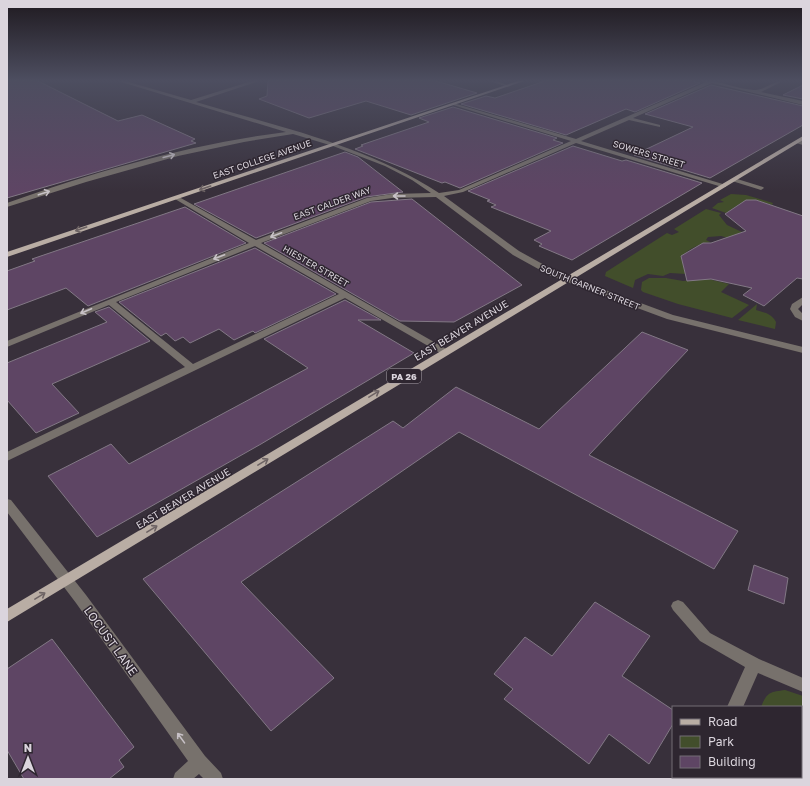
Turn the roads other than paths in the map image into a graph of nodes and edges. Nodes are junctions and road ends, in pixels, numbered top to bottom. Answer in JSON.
{"nodes":[{"id":1,"x":244,"y":118,"type":"edge"},
{"id":2,"x":415,"y":118,"type":"edge"},
{"id":3,"x":499,"y":118,"type":"edge"},
{"id":4,"x":628,"y":118,"type":"joint"},
{"id":5,"x":658,"y":126,"type":"dead end"},
{"id":6,"x":295,"y":133,"type":"junction"},
{"id":7,"x":575,"y":141,"type":"junction"},
{"id":8,"x":801,"y":141,"type":"edge"},
{"id":9,"x":335,"y":145,"type":"junction"},
{"id":10,"x":734,"y":180,"type":"junction"},
{"id":11,"x":724,"y":186,"type":"junction"},
{"id":12,"x":761,"y":188,"type":"dead end"},
{"id":13,"x":438,"y":194,"type":"junction"},
{"id":14,"x":177,"y":198,"type":"junction"},
{"id":15,"x":7,"y":205,"type":"edge"},
{"id":16,"x":256,"y":243,"type":"junction"},
{"id":17,"x":7,"y":255,"type":"edge"},
{"id":18,"x":567,"y":279,"type":"junction"},
{"id":19,"x":346,"y":294,"type":"junction"},
{"id":20,"x":803,"y":300,"type":"edge"},
{"id":21,"x":110,"y":301,"type":"junction"},
{"id":22,"x":803,"y":318,"type":"edge"},
{"id":23,"x":7,"y":344,"type":"edge"},
{"id":24,"x":803,"y":350,"type":"edge"},
{"id":25,"x":445,"y":352,"type":"junction"},
{"id":26,"x":192,"y":368,"type":"junction"},
{"id":27,"x":7,"y":457,"type":"edge"},
{"id":28,"x":7,"y":503,"type":"edge"},
{"id":29,"x":66,"y":581,"type":"junction"},
{"id":30,"x":678,"y":606,"type":"dead end"},
{"id":31,"x":7,"y":616,"type":"edge"},
{"id":32,"x":754,"y":664,"type":"junction"},
{"id":33,"x":803,"y":685,"type":"edge"},
{"id":34,"x":735,"y":706,"type":"edge"},
{"id":35,"x":199,"y":762,"type":"junction"},
{"id":36,"x":181,"y":779,"type":"edge"},
{"id":37,"x":215,"y":779,"type":"edge"}],
"edges":[{"from":1,"to":6,"type":"street","name":"SOUTH GARNER STREET"},
{"from":2,"to":9,"type":"main road","name":"EAST COLLEGE AVENUE"},
{"from":3,"to":7,"type":"street","name":"SOWERS STREET"},
{"from":4,"to":5,"type":"street"},
{"from":4,"to":7,"type":"street","name":"EAST CALDER WAY"},
{"from":6,"to":9,"type":"street","name":"SOUTH GARNER STREET"},
{"from":15,"to":6,"type":"street","one_way":true},
{"from":7,"to":11,"type":"street","name":"SOWERS STREET"},
{"from":7,"to":13,"type":"street","name":"EAST CALDER WAY"},
{"from":8,"to":10,"type":"main road","name":"EAST BEAVER AVENUE","number":"PA 26"},
{"from":9,"to":13,"type":"street","name":"SOUTH GARNER STREET"},
{"from":9,"to":14,"type":"main road","name":"EAST COLLEGE AVENUE","one_way":true},
{"from":10,"to":11,"type":"main road","name":"EAST BEAVER AVENUE","number":"PA 26"},
{"from":10,"to":12,"type":"street"},
{"from":11,"to":18,"type":"main road","name":"EAST BEAVER AVENUE","number":"PA 26"},
{"from":13,"to":16,"type":"street","name":"EAST CALDER WAY","one_way":true},
{"from":13,"to":18,"type":"street","name":"SOUTH GARNER STREET"},
{"from":14,"to":16,"type":"street","name":"HIESTER STREET"},
{"from":14,"to":17,"type":"main road","name":"EAST COLLEGE AVENUE","one_way":true},
{"from":16,"to":19,"type":"street","name":"HIESTER STREET"},
{"from":16,"to":21,"type":"street","name":"EAST CALDER WAY","one_way":true},
{"from":18,"to":24,"type":"street","name":"SOUTH GARNER STREET"},
{"from":18,"to":25,"type":"main road","name":"EAST BEAVER AVENUE","number":"PA 26"},
{"from":19,"to":25,"type":"street","name":"HIESTER STREET"},
{"from":19,"to":26,"type":"street"},
{"from":20,"to":22,"type":"street"},
{"from":21,"to":23,"type":"street","name":"EAST CALDER WAY","one_way":true},
{"from":21,"to":26,"type":"street"},
{"from":29,"to":25,"type":"main road","name":"EAST BEAVER AVENUE","number":"PA 26","one_way":true},
{"from":26,"to":27,"type":"street"},
{"from":28,"to":29,"type":"street","name":"LOCUST LANE"},
{"from":31,"to":29,"type":"main road","name":"EAST BEAVER AVENUE","number":"PA 26","one_way":true},
{"from":35,"to":29,"type":"street","name":"LOCUST LANE","one_way":true},
{"from":30,"to":32,"type":"street"},
{"from":32,"to":33,"type":"street"},
{"from":32,"to":34,"type":"street"},
{"from":35,"to":36,"type":"street"},
{"from":35,"to":37,"type":"street","name":"LOCUST LANE"}]}
